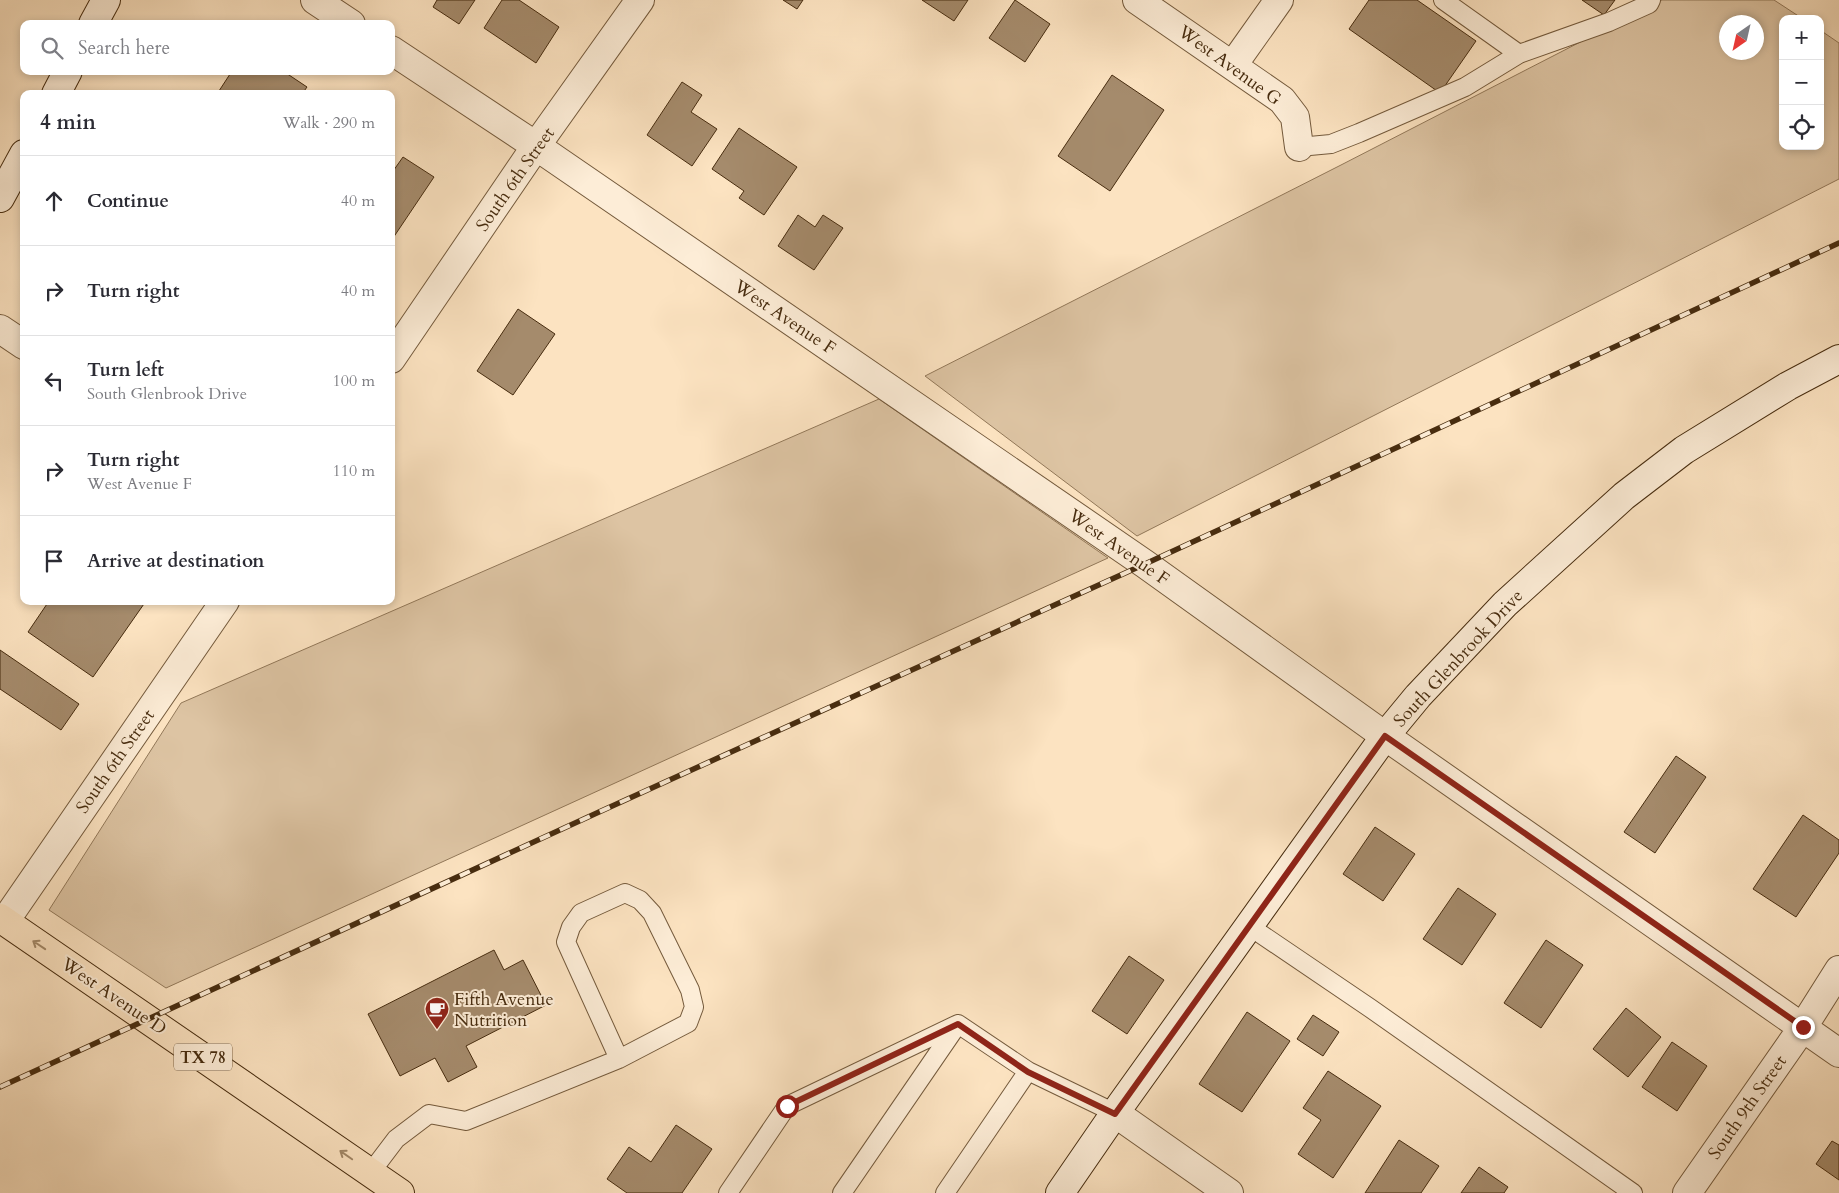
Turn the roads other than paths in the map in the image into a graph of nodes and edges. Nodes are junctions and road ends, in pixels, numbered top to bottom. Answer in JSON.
{"nodes":[{"id":1,"x":106,"y":0,"type":"edge"},
{"id":2,"x":315,"y":0,"type":"edge"},
{"id":3,"x":640,"y":0,"type":"edge"},
{"id":4,"x":1137,"y":0,"type":"edge"},
{"id":5,"x":1279,"y":0,"type":"edge"},
{"id":6,"x":1442,"y":0,"type":"edge"},
{"id":7,"x":1651,"y":0,"type":"edge"},
{"id":8,"x":95,"y":20,"type":"edge"},
{"id":9,"x":345,"y":20,"type":"edge"},
{"id":10,"x":395,"y":53,"type":"edge"},
{"id":11,"x":1518,"y":54,"type":"junction"},
{"id":12,"x":1233,"y":65,"type":"junction"},
{"id":13,"x":66,"y":75,"type":"edge"},
{"id":14,"x":58,"y":90,"type":"edge"},
{"id":15,"x":536,"y":146,"type":"junction"},
{"id":16,"x":1300,"y":146,"type":"joint"},
{"id":17,"x":20,"y":161,"type":"edge"},
{"id":18,"x":0,"y":198,"type":"edge"},
{"id":19,"x":0,"y":329,"type":"edge"},
{"id":20,"x":20,"y":342,"type":"edge"},
{"id":21,"x":395,"y":353,"type":"edge"},
{"id":22,"x":1839,"y":359,"type":"edge"},
{"id":23,"x":222,"y":605,"type":"edge"},
{"id":24,"x":1385,"y":736,"type":"junction"},
{"id":25,"x":2,"y":920,"type":"edge"},
{"id":26,"x":1249,"y":926,"type":"junction"},
{"id":27,"x":1839,"y":970,"type":"edge"},
{"id":28,"x":958,"y":1024,"type":"junction"},
{"id":29,"x":1803,"y":1027,"type":"junction"},
{"id":30,"x":1839,"y":1053,"type":"edge"},
{"id":31,"x":620,"y":1059,"type":"junction"},
{"id":32,"x":1028,"y":1072,"type":"junction"},
{"id":33,"x":1115,"y":1114,"type":"junction"},
{"id":34,"x":371,"y":1172,"type":"junction"},
{"id":35,"x":730,"y":1192,"type":"edge"},
{"id":36,"x":400,"y":1193,"type":"edge"},
{"id":37,"x":842,"y":1193,"type":"edge"},
{"id":38,"x":944,"y":1193,"type":"edge"},
{"id":39,"x":1060,"y":1193,"type":"edge"},
{"id":40,"x":1229,"y":1193,"type":"edge"},
{"id":41,"x":1632,"y":1193,"type":"edge"},
{"id":42,"x":1687,"y":1193,"type":"edge"}],
"edges":[{"from":1,"to":8,"type":"street"},
{"from":2,"to":9,"type":"street"},
{"from":3,"to":15,"type":"street","name":"South 6th Street"},
{"from":4,"to":12,"type":"street","name":"West Avenue G"},
{"from":5,"to":12,"type":"street"},
{"from":6,"to":11,"type":"lane"},
{"from":7,"to":11,"type":"lane"},
{"from":10,"to":15,"type":"street","name":"West Avenue F"},
{"from":11,"to":16,"type":"lane"},
{"from":12,"to":16,"type":"street","name":"West Avenue G"},
{"from":13,"to":14,"type":"street"},
{"from":15,"to":21,"type":"street","name":"South 6th Street"},
{"from":15,"to":24,"type":"street","name":"West Avenue F"},
{"from":17,"to":18,"type":"street"},
{"from":19,"to":20,"type":"street"},
{"from":22,"to":24,"type":"street","name":"South Glenbrook Drive"},
{"from":23,"to":25,"type":"street","name":"South 6th Street"},
{"from":24,"to":26,"type":"street","name":"South Glenbrook Drive"},
{"from":24,"to":29,"type":"street","name":"West Avenue F"},
{"from":34,"to":25,"type":"main road","name":"West Avenue D","number":"TX 78","one_way":true},
{"from":26,"to":33,"type":"street","name":"South Glenbrook Drive"},
{"from":26,"to":41,"type":"lane"},
{"from":27,"to":29,"type":"street","name":"South 9th Street"},
{"from":28,"to":32,"type":"lane"},
{"from":28,"to":35,"type":"lane"},
{"from":28,"to":37,"type":"lane"},
{"from":29,"to":30,"type":"street","name":"West Avenue F"},
{"from":29,"to":42,"type":"street","name":"South 9th Street"},
{"from":31,"to":31,"type":"lane"},
{"from":31,"to":34,"type":"lane"},
{"from":32,"to":33,"type":"lane"},
{"from":32,"to":38,"type":"lane"},
{"from":33,"to":39,"type":"street","name":"South Glenbrook Drive"},
{"from":33,"to":40,"type":"street"},
{"from":34,"to":36,"type":"main road","name":"West Avenue D","number":"TX 78"}]}
